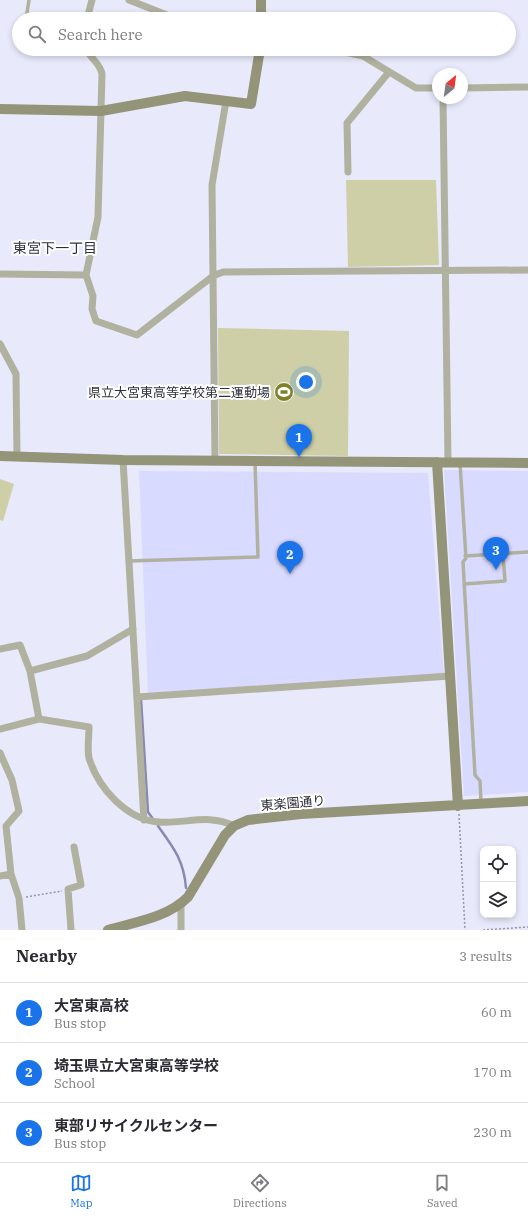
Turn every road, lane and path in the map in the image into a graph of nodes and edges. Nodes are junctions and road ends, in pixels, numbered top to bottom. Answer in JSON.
{"nodes":[{"id":1,"x":29,"y":0,"type":"edge"},
{"id":2,"x":92,"y":0,"type":"edge"},
{"id":3,"x":129,"y":0,"type":"edge"},
{"id":4,"x":261,"y":0,"type":"edge"},
{"id":5,"x":27,"y":12,"type":"edge"},
{"id":6,"x":89,"y":12,"type":"edge"},
{"id":7,"x":159,"y":12,"type":"edge"},
{"id":8,"x":261,"y":12,"type":"edge"},
{"id":9,"x":90,"y":56,"type":"edge"},
{"id":10,"x":259,"y":56,"type":"edge"},
{"id":11,"x":363,"y":56,"type":"edge"},
{"id":12,"x":389,"y":72,"type":"junction"},
{"id":13,"x":528,"y":87,"type":"edge"},
{"id":14,"x":432,"y":88,"type":"edge"},
{"id":15,"x":468,"y":88,"type":"edge"},
{"id":16,"x":226,"y":101,"type":"junction"},
{"id":17,"x":443,"y":104,"type":"edge"},
{"id":18,"x":0,"y":109,"type":"edge"},
{"id":19,"x":101,"y":111,"type":"junction"},
{"id":20,"x":348,"y":172,"type":"dead end"},
{"id":21,"x":528,"y":270,"type":"edge"},
{"id":22,"x":445,"y":271,"type":"junction"},
{"id":23,"x":0,"y":274,"type":"edge"},
{"id":24,"x":86,"y":275,"type":"junction"},
{"id":25,"x":213,"y":276,"type":"junction"},
{"id":26,"x":0,"y":344,"type":"edge"},
{"id":27,"x":0,"y":456,"type":"edge"},
{"id":28,"x":17,"y":457,"type":"junction"},
{"id":29,"x":123,"y":460,"type":"junction"},
{"id":30,"x":214,"y":460,"type":"junction"},
{"id":31,"x":255,"y":461,"type":"junction"},
{"id":32,"x":437,"y":462,"type":"junction"},
{"id":33,"x":448,"y":462,"type":"junction"},
{"id":34,"x":460,"y":462,"type":"junction"},
{"id":35,"x":528,"y":463,"type":"edge"},
{"id":36,"x":528,"y":552,"type":"edge"},
{"id":37,"x":503,"y":554,"type":"junction"},
{"id":38,"x":466,"y":556,"type":"junction"},
{"id":39,"x":129,"y":561,"type":"junction"},
{"id":40,"x":464,"y":584,"type":"junction"},
{"id":41,"x":133,"y":628,"type":"junction"},
{"id":42,"x":0,"y":649,"type":"edge"},
{"id":43,"x":30,"y":671,"type":"junction"},
{"id":44,"x":450,"y":676,"type":"junction"},
{"id":45,"x":137,"y":697,"type":"junction"},
{"id":46,"x":39,"y":719,"type":"junction"},
{"id":47,"x":0,"y":729,"type":"edge"},
{"id":48,"x":0,"y":753,"type":"edge"},
{"id":49,"x":528,"y":801,"type":"edge"},
{"id":50,"x":482,"y":804,"type":"junction"},
{"id":51,"x":458,"y":806,"type":"junction"},
{"id":52,"x":144,"y":820,"type":"junction"},
{"id":53,"x":234,"y":826,"type":"junction"},
{"id":54,"x":74,"y":847,"type":"dead end"},
{"id":55,"x":10,"y":874,"type":"junction"},
{"id":56,"x":0,"y":876,"type":"edge"},
{"id":57,"x":68,"y":890,"type":"junction"},
{"id":58,"x":19,"y":898,"type":"junction"},
{"id":59,"x":180,"y":904,"type":"junction"},
{"id":60,"x":528,"y":927,"type":"edge"},
{"id":61,"x":22,"y":930,"type":"edge"},
{"id":62,"x":71,"y":930,"type":"edge"},
{"id":63,"x":108,"y":930,"type":"edge"},
{"id":64,"x":181,"y":930,"type":"edge"},
{"id":65,"x":465,"y":930,"type":"edge"},
{"id":66,"x":483,"y":930,"type":"edge"}],
"edges":[{"from":1,"to":5,"type":"lane"},
{"from":2,"to":6,"type":"street"},
{"from":3,"to":7,"type":"street"},
{"from":4,"to":8,"type":"street"},
{"from":9,"to":19,"type":"street"},
{"from":10,"to":16,"type":"street"},
{"from":11,"to":12,"type":"street"},
{"from":12,"to":14,"type":"street"},
{"from":12,"to":20,"type":"street"},
{"from":13,"to":15,"type":"street"},
{"from":16,"to":19,"type":"street"},
{"from":16,"to":25,"type":"street"},
{"from":17,"to":22,"type":"street"},
{"from":18,"to":19,"type":"street"},
{"from":19,"to":24,"type":"street"},
{"from":21,"to":22,"type":"street"},
{"from":22,"to":25,"type":"street"},
{"from":22,"to":33,"type":"street"},
{"from":23,"to":24,"type":"street"},
{"from":24,"to":25,"type":"street"},
{"from":25,"to":30,"type":"street"},
{"from":26,"to":28,"type":"street"},
{"from":27,"to":28,"type":"street"},
{"from":28,"to":29,"type":"street"},
{"from":29,"to":30,"type":"street"},
{"from":29,"to":39,"type":"street"},
{"from":30,"to":31,"type":"street"},
{"from":31,"to":32,"type":"street"},
{"from":31,"to":39,"type":"lane"},
{"from":32,"to":33,"type":"street"},
{"from":32,"to":44,"type":"street"},
{"from":33,"to":34,"type":"street"},
{"from":34,"to":35,"type":"street"},
{"from":34,"to":38,"type":"lane"},
{"from":36,"to":37,"type":"lane"},
{"from":37,"to":38,"type":"lane"},
{"from":37,"to":40,"type":"lane"},
{"from":38,"to":40,"type":"lane"},
{"from":39,"to":41,"type":"street"},
{"from":40,"to":50,"type":"lane"},
{"from":41,"to":43,"type":"street"},
{"from":41,"to":45,"type":"street"},
{"from":42,"to":43,"type":"street"},
{"from":43,"to":46,"type":"street"},
{"from":44,"to":45,"type":"street"},
{"from":44,"to":51,"type":"street"},
{"from":45,"to":52,"type":"street"},
{"from":46,"to":47,"type":"street"},
{"from":46,"to":52,"type":"street"},
{"from":48,"to":55,"type":"street"},
{"from":49,"to":50,"type":"street","name":"東楽園通り"},
{"from":50,"to":51,"type":"street","name":"東楽園通り"},
{"from":51,"to":53,"type":"street","name":"東楽園通り"},
{"from":51,"to":65,"type":"path"},
{"from":52,"to":53,"type":"street"},
{"from":53,"to":59,"type":"street","name":"東楽園通り"},
{"from":54,"to":57,"type":"street"},
{"from":55,"to":56,"type":"street"},
{"from":55,"to":58,"type":"street"},
{"from":57,"to":58,"type":"path"},
{"from":57,"to":62,"type":"street"},
{"from":58,"to":61,"type":"street"},
{"from":59,"to":63,"type":"street","name":"東楽園通り"},
{"from":59,"to":64,"type":"street"},
{"from":60,"to":66,"type":"path"}]}
